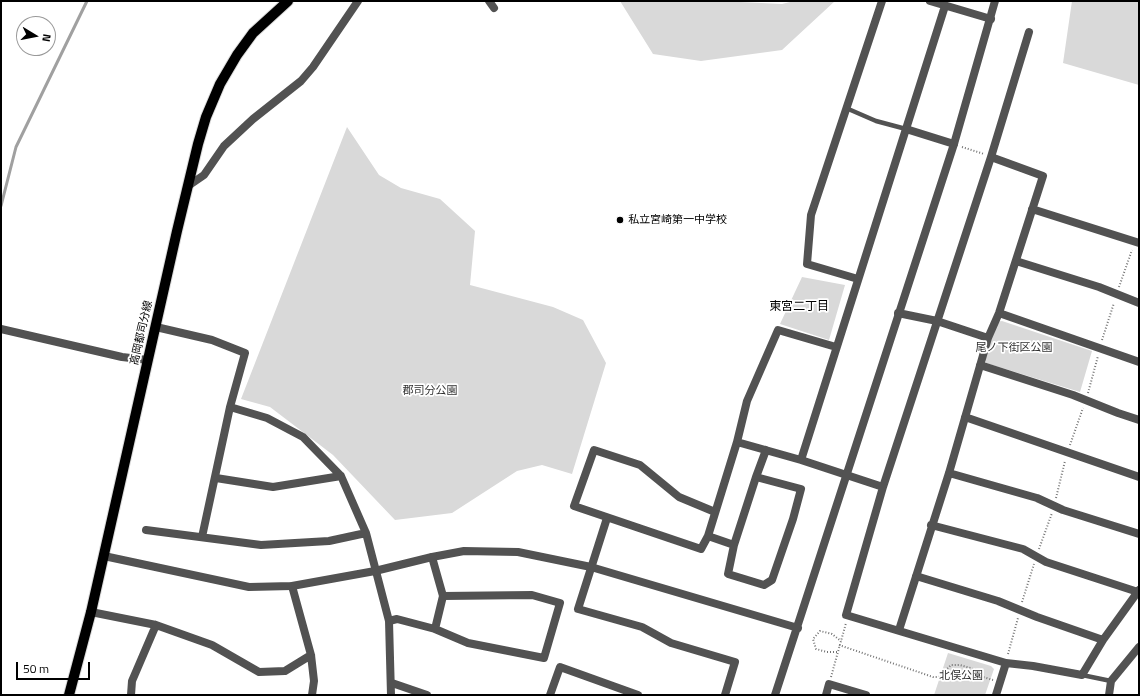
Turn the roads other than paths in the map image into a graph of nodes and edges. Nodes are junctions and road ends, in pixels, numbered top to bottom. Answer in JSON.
{"nodes":[{"id":1,"x":288,"y":1,"type":"edge"},
{"id":2,"x":358,"y":1,"type":"edge"},
{"id":3,"x":882,"y":1,"type":"edge"},
{"id":4,"x":930,"y":1,"type":"edge"},
{"id":5,"x":995,"y":1,"type":"edge"},
{"id":6,"x":945,"y":6,"type":"junction"},
{"id":7,"x":991,"y":19,"type":"junction"},
{"id":8,"x":1029,"y":32,"type":"dead end"},
{"id":9,"x":846,"y":108,"type":"junction"},
{"id":10,"x":906,"y":129,"type":"junction"},
{"id":11,"x":954,"y":144,"type":"junction"},
{"id":12,"x":991,"y":157,"type":"junction"},
{"id":13,"x":188,"y":186,"type":"junction"},
{"id":14,"x":1032,"y":209,"type":"junction"},
{"id":15,"x":1137,"y":243,"type":"edge"},
{"id":16,"x":1016,"y":261,"type":"junction"},
{"id":17,"x":858,"y":279,"type":"junction"},
{"id":18,"x":1139,"y":303,"type":"edge"},
{"id":19,"x":898,"y":313,"type":"junction"},
{"id":20,"x":999,"y":313,"type":"junction"},
{"id":21,"x":937,"y":322,"type":"junction"},
{"id":22,"x":156,"y":327,"type":"junction"},
{"id":23,"x":1,"y":329,"type":"edge"},
{"id":24,"x":988,"y":338,"type":"junction"},
{"id":25,"x":836,"y":347,"type":"junction"},
{"id":26,"x":148,"y":360,"type":"junction"},
{"id":27,"x":1139,"y":362,"type":"edge"},
{"id":28,"x":980,"y":365,"type":"junction"},
{"id":29,"x":230,"y":408,"type":"junction"},
{"id":30,"x":965,"y":417,"type":"junction"},
{"id":31,"x":1139,"y":420,"type":"edge"},
{"id":32,"x":737,"y":442,"type":"junction"},
{"id":33,"x":766,"y":450,"type":"junction"},
{"id":34,"x":801,"y":460,"type":"junction"},
{"id":35,"x":949,"y":473,"type":"junction"},
{"id":36,"x":846,"y":475,"type":"junction"},
{"id":37,"x":341,"y":476,"type":"junction"},
{"id":38,"x":756,"y":477,"type":"junction"},
{"id":39,"x":1139,"y":477,"type":"edge"},
{"id":40,"x":216,"y":478,"type":"junction"},
{"id":41,"x":883,"y":488,"type":"junction"},
{"id":42,"x":715,"y":512,"type":"junction"},
{"id":43,"x":607,"y":518,"type":"junction"},
{"id":44,"x":931,"y":526,"type":"junction"},
{"id":45,"x":146,"y":530,"type":"dead end"},
{"id":46,"x":366,"y":533,"type":"junction"},
{"id":47,"x":1139,"y":534,"type":"edge"},
{"id":48,"x":708,"y":536,"type":"junction"},
{"id":49,"x":202,"y":537,"type":"junction"},
{"id":50,"x":734,"y":545,"type":"junction"},
{"id":51,"x":104,"y":556,"type":"junction"},
{"id":52,"x":432,"y":557,"type":"junction"},
{"id":53,"x":591,"y":568,"type":"junction"},
{"id":54,"x":375,"y":571,"type":"junction"},
{"id":55,"x":916,"y":576,"type":"junction"},
{"id":56,"x":292,"y":586,"type":"junction"},
{"id":57,"x":1138,"y":591,"type":"edge"},
{"id":58,"x":443,"y":596,"type":"junction"},
{"id":59,"x":91,"y":612,"type":"junction"},
{"id":60,"x":389,"y":621,"type":"junction"},
{"id":61,"x":156,"y":625,"type":"junction"},
{"id":62,"x":798,"y":628,"type":"junction"},
{"id":63,"x":435,"y":629,"type":"junction"},
{"id":64,"x":899,"y":630,"type":"junction"},
{"id":65,"x":1103,"y":640,"type":"junction"},
{"id":66,"x":1139,"y":647,"type":"edge"},
{"id":67,"x":311,"y":655,"type":"junction"},
{"id":68,"x":1006,"y":663,"type":"junction"},
{"id":69,"x":1082,"y":675,"type":"junction"},
{"id":70,"x":1111,"y":681,"type":"junction"},
{"id":71,"x":392,"y":682,"type":"junction"},
{"id":72,"x":69,"y":695,"type":"edge"},
{"id":73,"x":131,"y":695,"type":"edge"},
{"id":74,"x":312,"y":695,"type":"edge"},
{"id":75,"x":391,"y":695,"type":"edge"},
{"id":76,"x":427,"y":695,"type":"edge"},
{"id":77,"x":550,"y":695,"type":"edge"},
{"id":78,"x":638,"y":695,"type":"edge"},
{"id":79,"x":725,"y":695,"type":"edge"},
{"id":80,"x":776,"y":695,"type":"edge"},
{"id":81,"x":826,"y":695,"type":"edge"},
{"id":82,"x":866,"y":695,"type":"edge"},
{"id":83,"x":996,"y":695,"type":"edge"},
{"id":84,"x":1109,"y":695,"type":"edge"}],
"edges":[{"from":1,"to":13,"type":"main road","name":"高岡都司分線"},
{"from":2,"to":13,"type":"street"},
{"from":3,"to":9,"type":"street"},
{"from":4,"to":6,"type":"street"},
{"from":5,"to":7,"type":"street"},
{"from":6,"to":7,"type":"street"},
{"from":6,"to":10,"type":"street"},
{"from":7,"to":11,"type":"street"},
{"from":8,"to":12,"type":"street"},
{"from":9,"to":10,"type":"lane"},
{"from":9,"to":17,"type":"street"},
{"from":10,"to":11,"type":"street"},
{"from":10,"to":17,"type":"street"},
{"from":11,"to":19,"type":"street"},
{"from":12,"to":14,"type":"street"},
{"from":12,"to":21,"type":"street"},
{"from":13,"to":22,"type":"main road","name":"高岡都司分線"},
{"from":14,"to":15,"type":"street"},
{"from":14,"to":16,"type":"street"},
{"from":16,"to":18,"type":"street"},
{"from":16,"to":20,"type":"street"},
{"from":17,"to":25,"type":"street"},
{"from":19,"to":21,"type":"street"},
{"from":19,"to":36,"type":"street"},
{"from":20,"to":24,"type":"street"},
{"from":20,"to":27,"type":"street"},
{"from":21,"to":24,"type":"street"},
{"from":21,"to":41,"type":"street"},
{"from":22,"to":26,"type":"main road","name":"高岡都司分線"},
{"from":22,"to":29,"type":"street"},
{"from":23,"to":26,"type":"street"},
{"from":24,"to":28,"type":"street"},
{"from":25,"to":32,"type":"street"},
{"from":25,"to":34,"type":"street"},
{"from":26,"to":51,"type":"main road","name":"高岡都司分線"},
{"from":28,"to":30,"type":"street"},
{"from":28,"to":31,"type":"street"},
{"from":29,"to":37,"type":"street"},
{"from":29,"to":40,"type":"street"},
{"from":30,"to":35,"type":"street"},
{"from":30,"to":39,"type":"street"},
{"from":32,"to":33,"type":"street"},
{"from":32,"to":42,"type":"street"},
{"from":33,"to":34,"type":"street"},
{"from":33,"to":38,"type":"street"},
{"from":34,"to":36,"type":"street"},
{"from":35,"to":44,"type":"street"},
{"from":35,"to":47,"type":"street"},
{"from":36,"to":41,"type":"street"},
{"from":36,"to":62,"type":"street"},
{"from":37,"to":40,"type":"street"},
{"from":37,"to":46,"type":"street"},
{"from":38,"to":50,"type":"street"},
{"from":38,"to":50,"type":"street"},
{"from":40,"to":49,"type":"street"},
{"from":41,"to":64,"type":"street"},
{"from":42,"to":43,"type":"street"},
{"from":42,"to":48,"type":"street"},
{"from":43,"to":48,"type":"street"},
{"from":43,"to":53,"type":"street"},
{"from":44,"to":55,"type":"street"},
{"from":44,"to":57,"type":"street"},
{"from":45,"to":49,"type":"street"},
{"from":46,"to":49,"type":"street"},
{"from":46,"to":54,"type":"street"},
{"from":48,"to":50,"type":"street"},
{"from":51,"to":56,"type":"street"},
{"from":51,"to":59,"type":"main road","name":"高岡都司分線"},
{"from":52,"to":53,"type":"street"},
{"from":52,"to":54,"type":"street"},
{"from":52,"to":58,"type":"street"},
{"from":53,"to":62,"type":"street"},
{"from":53,"to":79,"type":"street"},
{"from":54,"to":56,"type":"street"},
{"from":54,"to":60,"type":"street"},
{"from":55,"to":64,"type":"street"},
{"from":55,"to":65,"type":"street"},
{"from":56,"to":67,"type":"street"},
{"from":57,"to":65,"type":"street"},
{"from":58,"to":63,"type":"street"},
{"from":58,"to":63,"type":"street"},
{"from":59,"to":61,"type":"street"},
{"from":59,"to":72,"type":"main road","name":"高岡都司分線"},
{"from":60,"to":63,"type":"street"},
{"from":60,"to":71,"type":"street"},
{"from":61,"to":67,"type":"street"},
{"from":61,"to":73,"type":"street"},
{"from":62,"to":80,"type":"street"},
{"from":64,"to":68,"type":"street"},
{"from":65,"to":69,"type":"street"},
{"from":66,"to":70,"type":"street"},
{"from":67,"to":74,"type":"street"},
{"from":68,"to":69,"type":"street"},
{"from":68,"to":83,"type":"street"},
{"from":69,"to":70,"type":"lane"},
{"from":70,"to":84,"type":"street"},
{"from":71,"to":75,"type":"street"},
{"from":71,"to":76,"type":"street"},
{"from":77,"to":78,"type":"street"},
{"from":81,"to":82,"type":"street"}]}
